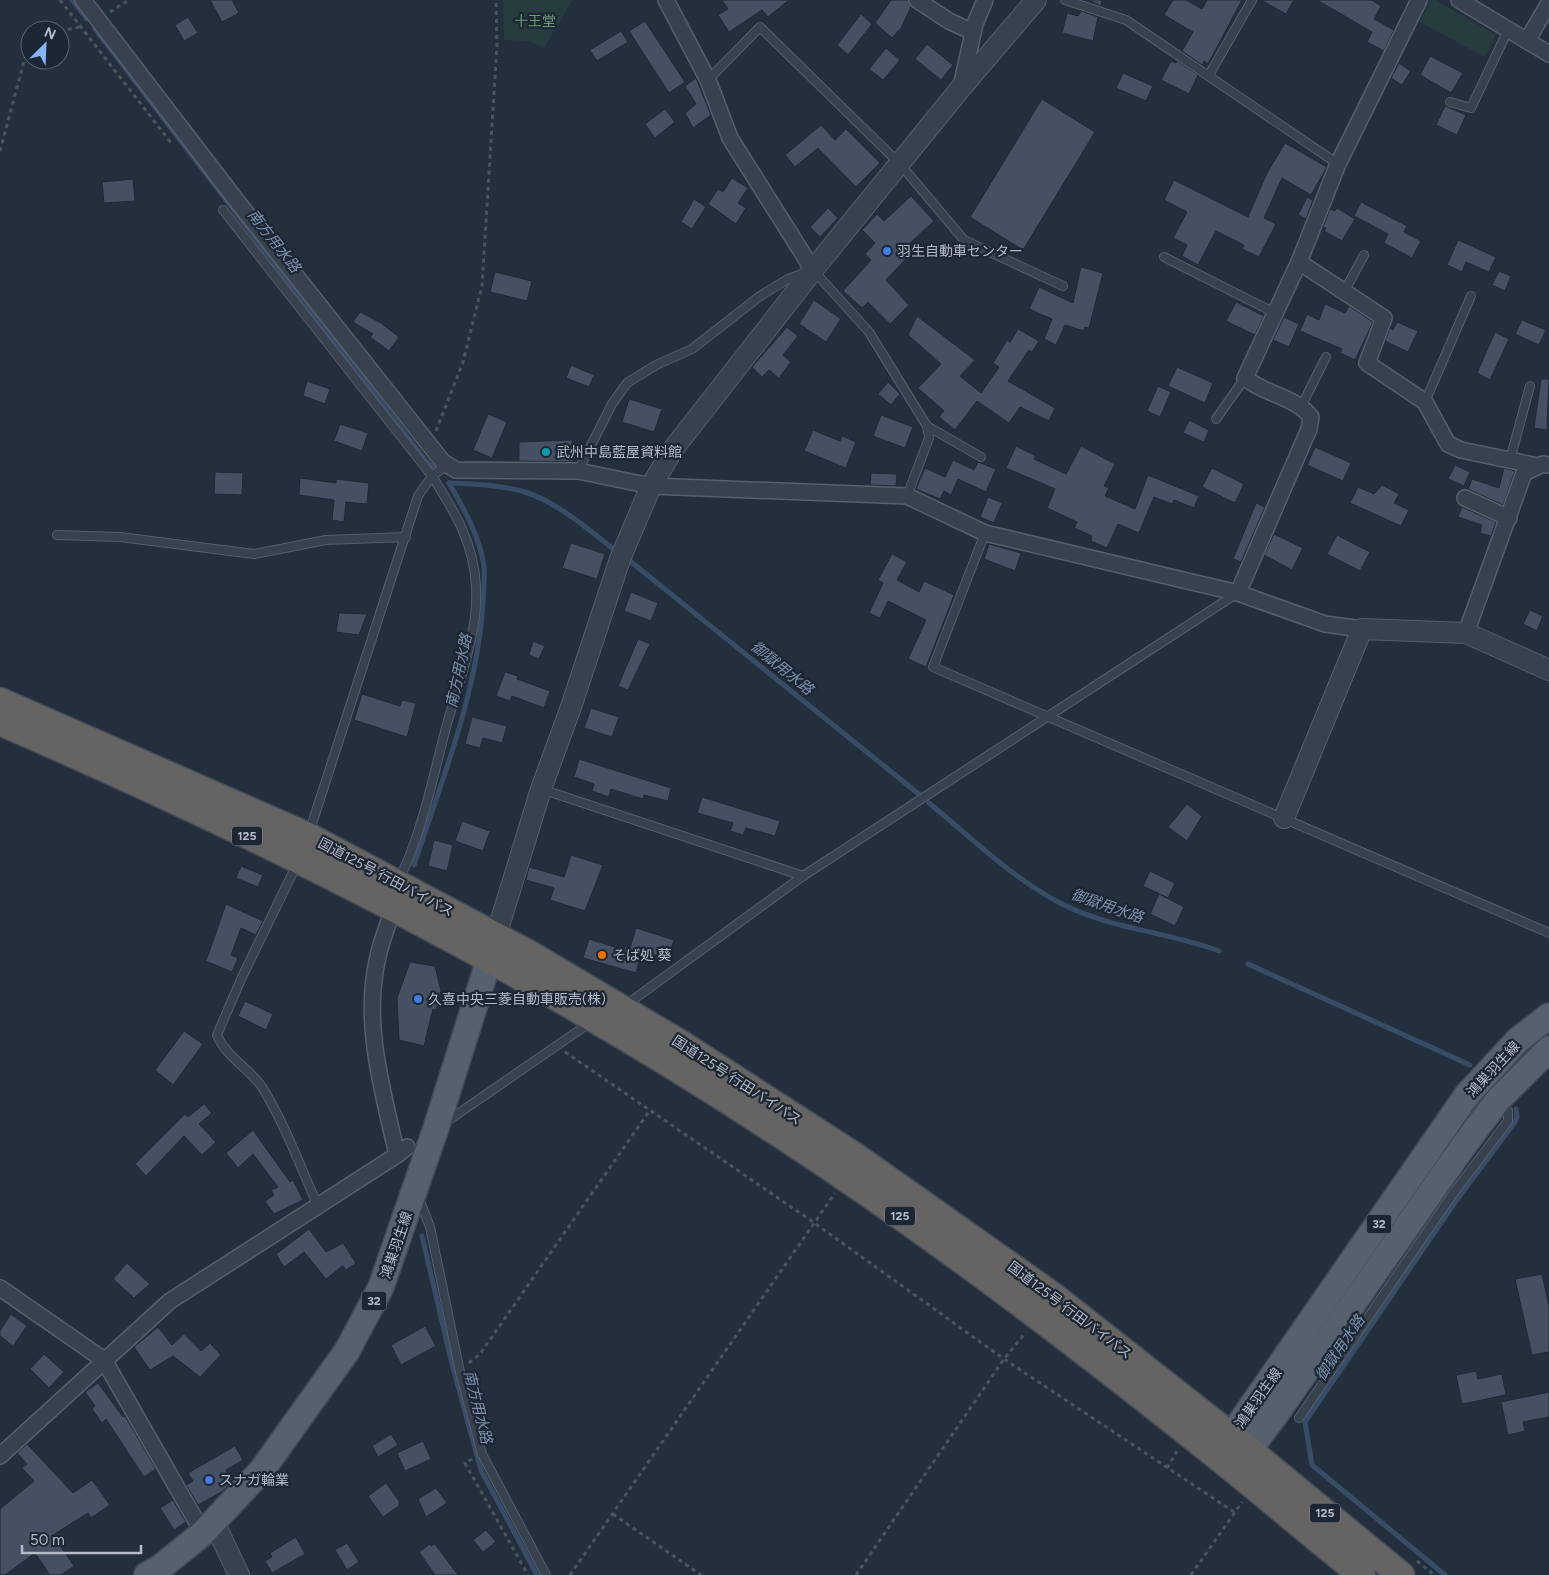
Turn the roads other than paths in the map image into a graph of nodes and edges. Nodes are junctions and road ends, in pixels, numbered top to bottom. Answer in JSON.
{"nodes":[{"id":1,"x":83,"y":0,"type":"edge"},
{"id":2,"x":666,"y":0,"type":"edge"},
{"id":3,"x":917,"y":0,"type":"edge"},
{"id":4,"x":985,"y":0,"type":"edge"},
{"id":5,"x":1036,"y":0,"type":"edge"},
{"id":6,"x":1066,"y":0,"type":"edge"},
{"id":7,"x":1252,"y":0,"type":"edge"},
{"id":8,"x":1419,"y":0,"type":"edge"},
{"id":9,"x":1459,"y":0,"type":"edge"},
{"id":10,"x":1549,"y":3,"type":"edge"},
{"id":11,"x":1508,"y":30,"type":"junction"},
{"id":12,"x":973,"y":32,"type":"junction"},
{"id":13,"x":1527,"y":41,"type":"junction"},
{"id":14,"x":1549,"y":54,"type":"edge"},
{"id":15,"x":1209,"y":75,"type":"junction"},
{"id":16,"x":708,"y":80,"type":"junction"},
{"id":17,"x":960,"y":89,"type":"junction"},
{"id":18,"x":1450,"y":102,"type":"dead end"},
{"id":19,"x":900,"y":164,"type":"junction"},
{"id":20,"x":1338,"y":164,"type":"junction"},
{"id":21,"x":223,"y":210,"type":"dead end"},
{"id":22,"x":1364,"y":254,"type":"dead end"},
{"id":23,"x":1164,"y":257,"type":"dead end"},
{"id":24,"x":1299,"y":262,"type":"junction"},
{"id":25,"x":813,"y":270,"type":"junction"},
{"id":26,"x":1063,"y":286,"type":"dead end"},
{"id":27,"x":1344,"y":292,"type":"junction"},
{"id":28,"x":1471,"y":296,"type":"dead end"},
{"id":29,"x":1275,"y":313,"type":"junction"},
{"id":30,"x":1326,"y":357,"type":"dead end"},
{"id":31,"x":1245,"y":378,"type":"junction"},
{"id":32,"x":1530,"y":386,"type":"dead end"},
{"id":33,"x":1425,"y":402,"type":"junction"},
{"id":34,"x":1301,"y":407,"type":"junction"},
{"id":35,"x":1216,"y":419,"type":"dead end"},
{"id":36,"x":927,"y":426,"type":"junction"},
{"id":37,"x":981,"y":457,"type":"dead end"},
{"id":38,"x":1510,"y":460,"type":"junction"},
{"id":39,"x":447,"y":465,"type":"junction"},
{"id":40,"x":1544,"y":465,"type":"edge"},
{"id":41,"x":578,"y":471,"type":"junction"},
{"id":42,"x":432,"y":476,"type":"junction"},
{"id":43,"x":651,"y":486,"type":"junction"},
{"id":44,"x":907,"y":496,"type":"junction"},
{"id":45,"x":1465,"y":498,"type":"dead end"},
{"id":46,"x":1509,"y":518,"type":"junction"},
{"id":47,"x":985,"y":533,"type":"junction"},
{"id":48,"x":57,"y":535,"type":"dead end"},
{"id":49,"x":406,"y":538,"type":"junction"},
{"id":50,"x":1238,"y":593,"type":"junction"},
{"id":51,"x":1362,"y":629,"type":"junction"},
{"id":52,"x":1466,"y":633,"type":"junction"},
{"id":53,"x":1549,"y":670,"type":"edge"},
{"id":54,"x":0,"y":701,"type":"edge"},
{"id":55,"x":1047,"y":716,"type":"junction"},
{"id":56,"x":0,"y":722,"type":"edge"},
{"id":57,"x":541,"y":789,"type":"junction"},
{"id":58,"x":1284,"y":818,"type":"junction"},
{"id":59,"x":308,"y":836,"type":"junction"},
{"id":60,"x":299,"y":860,"type":"junction"},
{"id":61,"x":802,"y":876,"type":"junction"},
{"id":62,"x":397,"y":883,"type":"junction"},
{"id":63,"x":393,"y":909,"type":"junction"},
{"id":64,"x":1549,"y":933,"type":"edge"},
{"id":65,"x":496,"y":936,"type":"junction"},
{"id":66,"x":488,"y":960,"type":"junction"},
{"id":67,"x":622,"y":1008,"type":"junction"},
{"id":68,"x":1549,"y":1016,"type":"edge"},
{"id":69,"x":595,"y":1020,"type":"junction"},
{"id":70,"x":1549,"y":1049,"type":"edge"},
{"id":71,"x":1498,"y":1100,"type":"junction"},
{"id":72,"x":436,"y":1128,"type":"junction"},
{"id":73,"x":416,"y":1190,"type":"junction"},
{"id":74,"x":318,"y":1206,"type":"junction"},
{"id":75,"x":0,"y":1288,"type":"edge"},
{"id":76,"x":104,"y":1360,"type":"junction"},
{"id":77,"x":1299,"y":1418,"type":"dead end"},
{"id":78,"x":1240,"y":1443,"type":"junction"},
{"id":79,"x":0,"y":1456,"type":"edge"},
{"id":80,"x":1225,"y":1463,"type":"junction"},
{"id":81,"x":208,"y":1528,"type":"junction"},
{"id":82,"x":147,"y":1575,"type":"edge"},
{"id":83,"x":239,"y":1575,"type":"edge"},
{"id":84,"x":546,"y":1575,"type":"edge"},
{"id":85,"x":1362,"y":1575,"type":"edge"},
{"id":86,"x":1401,"y":1575,"type":"edge"}],
"edges":[{"from":1,"to":39,"type":"street"},
{"from":2,"to":16,"type":"street"},
{"from":3,"to":12,"type":"street"},
{"from":4,"to":12,"type":"street"},
{"from":5,"to":17,"type":"street"},
{"from":6,"to":15,"type":"lane"},
{"from":7,"to":15,"type":"lane"},
{"from":8,"to":20,"type":"street"},
{"from":9,"to":11,"type":"street"},
{"from":10,"to":13,"type":"street"},
{"from":11,"to":13,"type":"street"},
{"from":11,"to":18,"type":"lane"},
{"from":12,"to":17,"type":"street"},
{"from":13,"to":14,"type":"street"},
{"from":15,"to":20,"type":"lane"},
{"from":16,"to":19,"type":"lane"},
{"from":16,"to":25,"type":"street"},
{"from":17,"to":19,"type":"street"},
{"from":19,"to":25,"type":"street"},
{"from":19,"to":26,"type":"lane"},
{"from":20,"to":24,"type":"street"},
{"from":21,"to":42,"type":"lane"},
{"from":22,"to":27,"type":"lane"},
{"from":23,"to":29,"type":"lane"},
{"from":24,"to":27,"type":"street"},
{"from":24,"to":29,"type":"street"},
{"from":25,"to":36,"type":"lane"},
{"from":25,"to":41,"type":"lane"},
{"from":25,"to":43,"type":"street"},
{"from":27,"to":33,"type":"street"},
{"from":28,"to":33,"type":"lane"},
{"from":29,"to":31,"type":"street"},
{"from":30,"to":34,"type":"lane"},
{"from":31,"to":34,"type":"street"},
{"from":31,"to":35,"type":"lane"},
{"from":32,"to":38,"type":"lane"},
{"from":33,"to":38,"type":"street"},
{"from":34,"to":50,"type":"street"},
{"from":36,"to":37,"type":"lane"},
{"from":36,"to":44,"type":"lane"},
{"from":38,"to":40,"type":"street"},
{"from":39,"to":41,"type":"street"},
{"from":39,"to":42,"type":"lane"},
{"from":40,"to":46,"type":"street"},
{"from":41,"to":43,"type":"street"},
{"from":42,"to":49,"type":"lane"},
{"from":42,"to":62,"type":"lane"},
{"from":43,"to":44,"type":"street"},
{"from":43,"to":57,"type":"street"},
{"from":44,"to":47,"type":"street"},
{"from":45,"to":46,"type":"street"},
{"from":46,"to":52,"type":"street"},
{"from":47,"to":50,"type":"street"},
{"from":47,"to":55,"type":"lane"},
{"from":48,"to":49,"type":"lane"},
{"from":49,"to":59,"type":"lane"},
{"from":50,"to":51,"type":"street"},
{"from":50,"to":55,"type":"lane"},
{"from":51,"to":52,"type":"street"},
{"from":51,"to":58,"type":"street"},
{"from":52,"to":53,"type":"street"},
{"from":54,"to":59,"type":"highway","name":"国道125号 行田バイパス","number":"125"},
{"from":55,"to":58,"type":"lane"},
{"from":55,"to":61,"type":"lane"},
{"from":56,"to":60,"type":"highway","name":"国道125号 行田バイパス","number":"125"},
{"from":57,"to":61,"type":"lane"},
{"from":57,"to":65,"type":"street"},
{"from":58,"to":64,"type":"lane"},
{"from":59,"to":62,"type":"highway","name":"国道125号 行田バイパス","number":"125"},
{"from":60,"to":63,"type":"highway","name":"国道125号 行田バイパス","number":"125"},
{"from":60,"to":74,"type":"lane"},
{"from":61,"to":67,"type":"lane"},
{"from":62,"to":65,"type":"highway","name":"国道125号 行田バイパス","number":"125"},
{"from":63,"to":66,"type":"highway","name":"国道125号 行田バイパス","number":"125"},
{"from":63,"to":74,"type":"street"},
{"from":65,"to":66,"type":"street"},
{"from":65,"to":67,"type":"highway","name":"国道125号 行田バイパス","number":"125"},
{"from":66,"to":69,"type":"highway","name":"国道125号 行田バイパス","number":"125"},
{"from":66,"to":72,"type":"main road","name":"鴻巣羽生線","number":"32"},
{"from":67,"to":78,"type":"highway","name":"国道125号 行田バイパス","number":"125"},
{"from":68,"to":78,"type":"main road","name":"鴻巣羽生線","number":"32"},
{"from":69,"to":72,"type":"lane"},
{"from":69,"to":80,"type":"highway","name":"国道125号 行田バイパス","number":"125"},
{"from":70,"to":71,"type":"main road","name":"鴻巣羽生線","number":"32"},
{"from":71,"to":77,"type":"lane"},
{"from":71,"to":78,"type":"main road","name":"鴻巣羽生線","number":"32"},
{"from":72,"to":73,"type":"main road","name":"鴻巣羽生線","number":"32"},
{"from":73,"to":81,"type":"main road","name":"鴻巣羽生線","number":"32"},
{"from":73,"to":84,"type":"lane"},
{"from":74,"to":76,"type":"street"},
{"from":75,"to":76,"type":"street"},
{"from":76,"to":79,"type":"street"},
{"from":76,"to":81,"type":"street"},
{"from":78,"to":80,"type":"main road","name":"鴻巣羽生線","number":"32"},
{"from":78,"to":86,"type":"highway","name":"国道125号 行田バイパス","number":"125"},
{"from":80,"to":85,"type":"highway","name":"国道125号 行田バイパス","number":"125"},
{"from":81,"to":82,"type":"main road","name":"鴻巣羽生線","number":"32"},
{"from":81,"to":83,"type":"street"}]}
